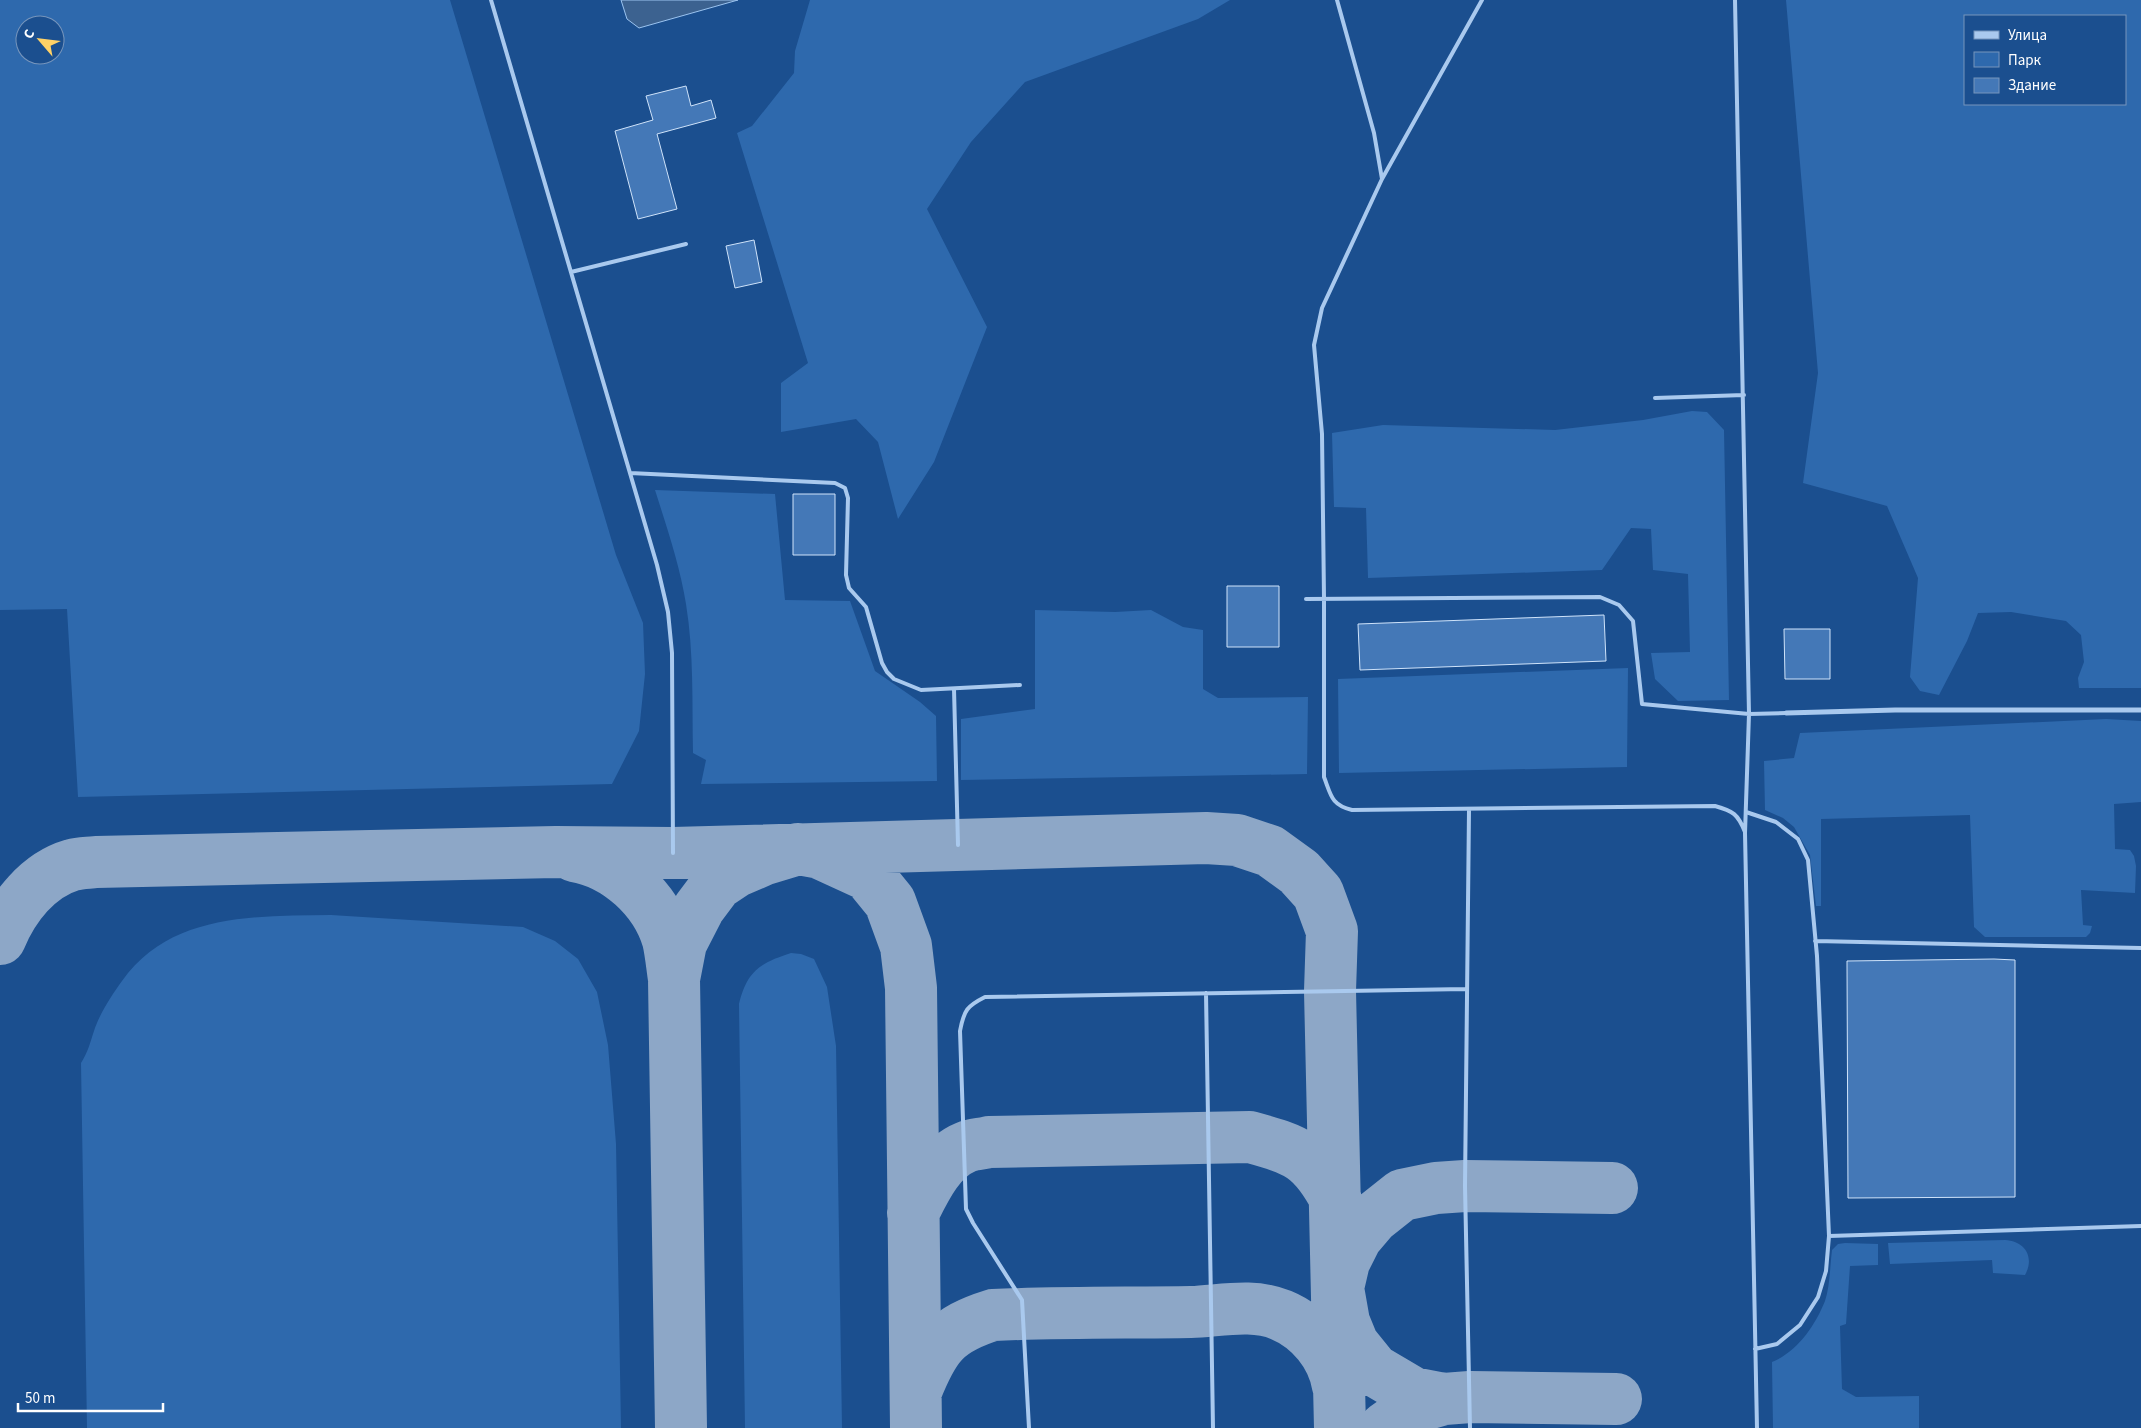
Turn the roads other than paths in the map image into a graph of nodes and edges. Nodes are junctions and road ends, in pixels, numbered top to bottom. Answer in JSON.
{"nodes":[{"id":1,"x":491,"y":0,"type":"edge"},
{"id":2,"x":1337,"y":0,"type":"edge"},
{"id":3,"x":1482,"y":0,"type":"edge"},
{"id":4,"x":1735,"y":0,"type":"edge"},
{"id":5,"x":1382,"y":179,"type":"junction"},
{"id":6,"x":686,"y":244,"type":"dead end"},
{"id":7,"x":571,"y":272,"type":"junction"},
{"id":8,"x":1744,"y":395,"type":"junction"},
{"id":9,"x":1655,"y":398,"type":"dead end"},
{"id":10,"x":630,"y":473,"type":"junction"},
{"id":11,"x":1324,"y":598,"type":"junction"},
{"id":12,"x":1306,"y":600,"type":"dead end"},
{"id":13,"x":1020,"y":685,"type":"dead end"},
{"id":14,"x":954,"y":689,"type":"junction"},
{"id":15,"x":2141,"y":710,"type":"edge"},
{"id":16,"x":1786,"y":713,"type":"joint"},
{"id":17,"x":1748,"y":714,"type":"junction"},
{"id":18,"x":1469,"y":810,"type":"junction"},
{"id":19,"x":1746,"y":812,"type":"junction"},
{"id":20,"x":1746,"y":833,"type":"junction"},
{"id":21,"x":958,"y":845,"type":"dead end"},
{"id":22,"x":673,"y":853,"type":"dead end"},
{"id":23,"x":1815,"y":941,"type":"junction"},
{"id":24,"x":2141,"y":948,"type":"edge"},
{"id":25,"x":1466,"y":989,"type":"junction"},
{"id":26,"x":1206,"y":993,"type":"junction"},
{"id":27,"x":2141,"y":1226,"type":"edge"},
{"id":28,"x":1829,"y":1236,"type":"junction"},
{"id":29,"x":1755,"y":1348,"type":"junction"},
{"id":30,"x":1029,"y":1428,"type":"edge"},
{"id":31,"x":1213,"y":1428,"type":"edge"},
{"id":32,"x":1470,"y":1428,"type":"edge"},
{"id":33,"x":1757,"y":1428,"type":"edge"}],
"edges":[{"from":1,"to":7,"type":"lane"},
{"from":2,"to":5,"type":"lane"},
{"from":3,"to":5,"type":"lane"},
{"from":4,"to":8,"type":"lane"},
{"from":5,"to":11,"type":"lane"},
{"from":6,"to":7,"type":"lane"},
{"from":7,"to":10,"type":"lane"},
{"from":8,"to":9,"type":"lane"},
{"from":8,"to":17,"type":"lane"},
{"from":10,"to":14,"type":"lane"},
{"from":10,"to":22,"type":"lane"},
{"from":11,"to":12,"type":"lane"},
{"from":11,"to":17,"type":"lane"},
{"from":11,"to":18,"type":"lane"},
{"from":13,"to":14,"type":"lane"},
{"from":14,"to":21,"type":"lane"},
{"from":15,"to":16,"type":"street"},
{"from":16,"to":17,"type":"lane"},
{"from":17,"to":19,"type":"lane"},
{"from":18,"to":20,"type":"lane"},
{"from":18,"to":25,"type":"lane"},
{"from":19,"to":20,"type":"lane"},
{"from":19,"to":23,"type":"lane"},
{"from":20,"to":29,"type":"lane"},
{"from":23,"to":24,"type":"lane"},
{"from":23,"to":28,"type":"lane"},
{"from":25,"to":26,"type":"lane"},
{"from":25,"to":32,"type":"lane"},
{"from":26,"to":30,"type":"lane"},
{"from":26,"to":31,"type":"lane"},
{"from":27,"to":28,"type":"lane"},
{"from":28,"to":29,"type":"lane"},
{"from":29,"to":33,"type":"lane"}]}
